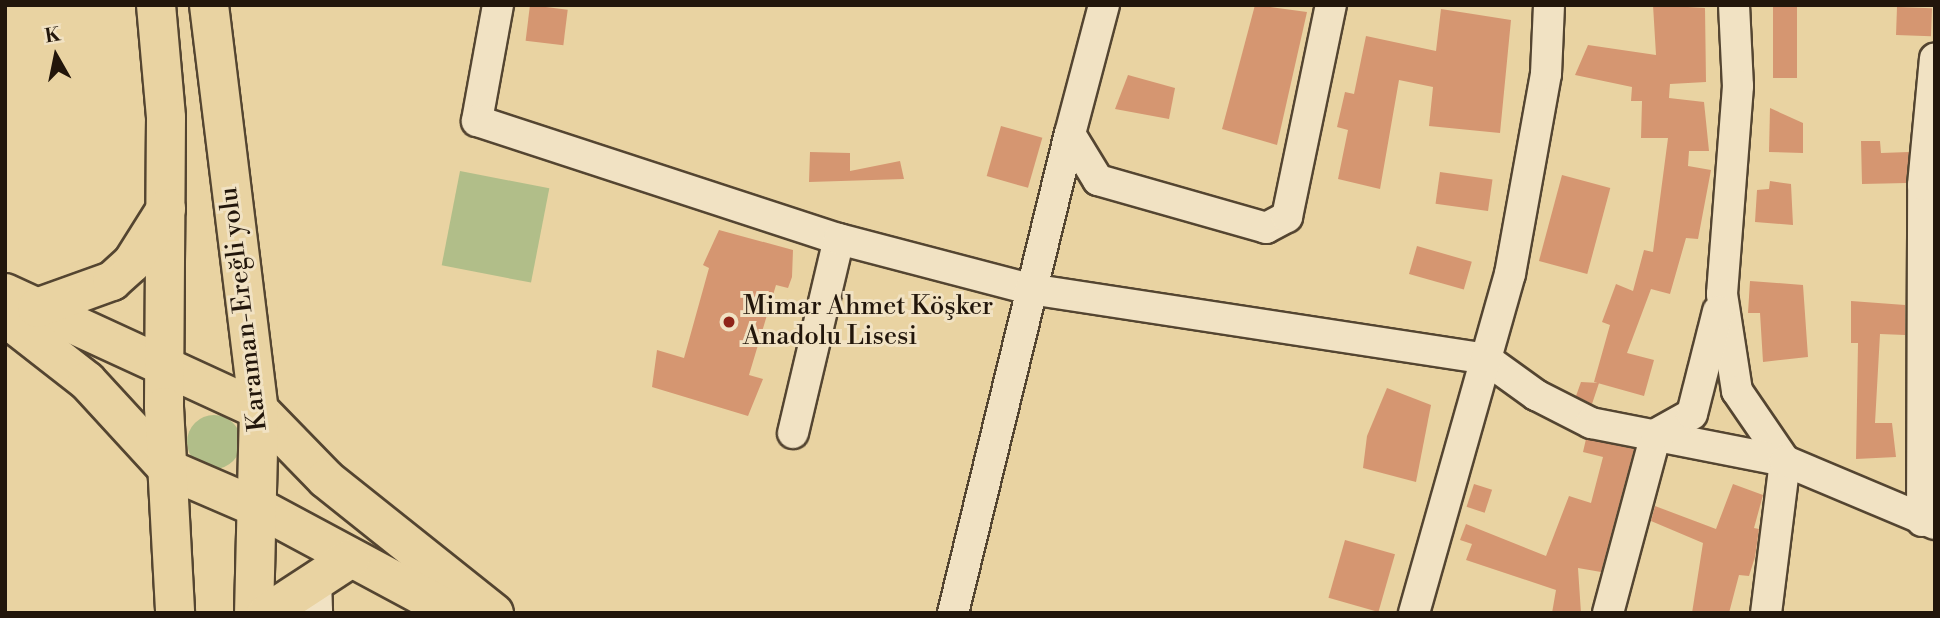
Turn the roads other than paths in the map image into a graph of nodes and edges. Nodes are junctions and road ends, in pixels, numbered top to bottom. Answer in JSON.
{"nodes":[{"id":1,"x":156,"y":5,"type":"edge"},
{"id":2,"x":209,"y":5,"type":"edge"},
{"id":3,"x":498,"y":5,"type":"edge"},
{"id":4,"x":1104,"y":5,"type":"edge"},
{"id":5,"x":1331,"y":5,"type":"edge"},
{"id":6,"x":1549,"y":5,"type":"edge"},
{"id":7,"x":1734,"y":5,"type":"edge"},
{"id":8,"x":1935,"y":59,"type":"edge"},
{"id":9,"x":1070,"y":134,"type":"junction"},
{"id":10,"x":166,"y":209,"type":"junction"},
{"id":11,"x":839,"y":239,"type":"junction"},
{"id":12,"x":1030,"y":289,"type":"junction"},
{"id":13,"x":1722,"y":294,"type":"junction"},
{"id":14,"x":16,"y":306,"type":"edge"},
{"id":15,"x":1486,"y":359,"type":"junction"},
{"id":16,"x":165,"y":368,"type":"junction"},
{"id":17,"x":259,"y":410,"type":"junction"},
{"id":18,"x":793,"y":433,"type":"dead end"},
{"id":19,"x":1656,"y":434,"type":"junction"},
{"id":20,"x":1785,"y":461,"type":"junction"},
{"id":21,"x":168,"y":469,"type":"junction"},
{"id":22,"x":261,"y":509,"type":"junction"},
{"id":23,"x":1928,"y":522,"type":"edge"},
{"id":24,"x":351,"y":558,"type":"junction"},
{"id":25,"x":317,"y":597,"type":"edge"},
{"id":26,"x":175,"y":613,"type":"edge"},
{"id":27,"x":254,"y":613,"type":"edge"},
{"id":28,"x":267,"y":613,"type":"edge"},
{"id":29,"x":455,"y":613,"type":"edge"},
{"id":30,"x":494,"y":613,"type":"edge"},
{"id":31,"x":953,"y":613,"type":"edge"},
{"id":32,"x":1414,"y":613,"type":"edge"},
{"id":33,"x":1608,"y":613,"type":"edge"},
{"id":34,"x":1766,"y":613,"type":"edge"}],
"edges":[{"from":1,"to":10,"type":"main road"},
{"from":2,"to":17,"type":"main road","name":"Karaman-Ereğli yolu"},
{"from":3,"to":11,"type":"street"},
{"from":4,"to":9,"type":"street"},
{"from":5,"to":9,"type":"street"},
{"from":6,"to":15,"type":"street"},
{"from":7,"to":13,"type":"street"},
{"from":8,"to":23,"type":"street"},
{"from":9,"to":12,"type":"street"},
{"from":10,"to":14,"type":"main road"},
{"from":10,"to":16,"type":"main road"},
{"from":11,"to":12,"type":"street"},
{"from":11,"to":18,"type":"street"},
{"from":12,"to":15,"type":"street"},
{"from":12,"to":31,"type":"street"},
{"from":13,"to":19,"type":"street"},
{"from":13,"to":20,"type":"street"},
{"from":14,"to":16,"type":"main road"},
{"from":14,"to":21,"type":"main road"},
{"from":15,"to":19,"type":"street"},
{"from":15,"to":32,"type":"street"},
{"from":16,"to":17,"type":"main road"},
{"from":16,"to":21,"type":"main road"},
{"from":17,"to":22,"type":"main road","name":"Karaman-Ereğli yolu"},
{"from":17,"to":30,"type":"main road"},
{"from":19,"to":20,"type":"street"},
{"from":19,"to":33,"type":"street"},
{"from":20,"to":23,"type":"street"},
{"from":20,"to":34,"type":"street"},
{"from":21,"to":22,"type":"main road"},
{"from":21,"to":26,"type":"main road"},
{"from":22,"to":24,"type":"main road"},
{"from":22,"to":27,"type":"main road","name":"Karaman-Ereğli yolu"},
{"from":24,"to":25,"type":"main road"},
{"from":24,"to":29,"type":"main road"},
{"from":25,"to":28,"type":"main road"}]}
